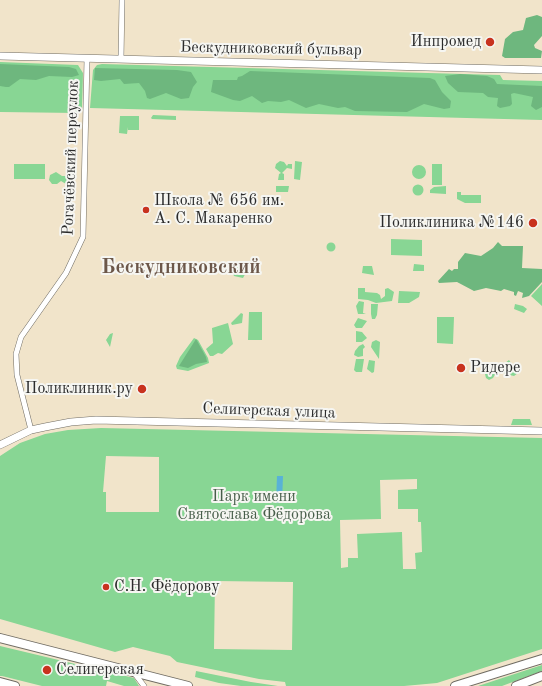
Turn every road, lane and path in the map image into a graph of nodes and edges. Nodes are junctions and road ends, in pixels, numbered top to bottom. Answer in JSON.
{"nodes":[{"id":1,"x":122,"y":0,"type":"edge"},
{"id":2,"x":0,"y":56,"type":"edge"},
{"id":3,"x":87,"y":59,"type":"junction"},
{"id":4,"x":121,"y":59,"type":"junction"},
{"id":5,"x":542,"y":70,"type":"edge"},
{"id":6,"x":31,"y":430,"type":"junction"},
{"id":7,"x":542,"y":431,"type":"edge"},
{"id":8,"x":0,"y":444,"type":"edge"},
{"id":9,"x":0,"y":638,"type":"edge"},
{"id":10,"x":542,"y":660,"type":"edge"},
{"id":11,"x":129,"y":671,"type":"junction"},
{"id":12,"x":542,"y":676,"type":"edge"},
{"id":13,"x":0,"y":682,"type":"edge"},
{"id":14,"x":15,"y":686,"type":"edge"},
{"id":15,"x":144,"y":686,"type":"edge"},
{"id":16,"x":188,"y":686,"type":"edge"},
{"id":17,"x":455,"y":686,"type":"edge"},
{"id":18,"x":516,"y":686,"type":"edge"}],
"edges":[{"from":1,"to":4,"type":"street"},
{"from":2,"to":3,"type":"street","name":"Бескудниковский бульвар"},
{"from":3,"to":4,"type":"street","name":"Бескудниковский бульвар"},
{"from":3,"to":6,"type":"street","name":"Рогачёвский переулок"},
{"from":4,"to":5,"type":"street","name":"Бескудниковский бульвар"},
{"from":6,"to":7,"type":"street","name":"Селигерская улица"},
{"from":6,"to":8,"type":"street","name":"Селигерская улица"},
{"from":9,"to":11,"type":"main road"},
{"from":10,"to":17,"type":"main road"},
{"from":11,"to":15,"type":"street"},
{"from":11,"to":16,"type":"main road"},
{"from":12,"to":18,"type":"main road"},
{"from":13,"to":14,"type":"main road"}]}
